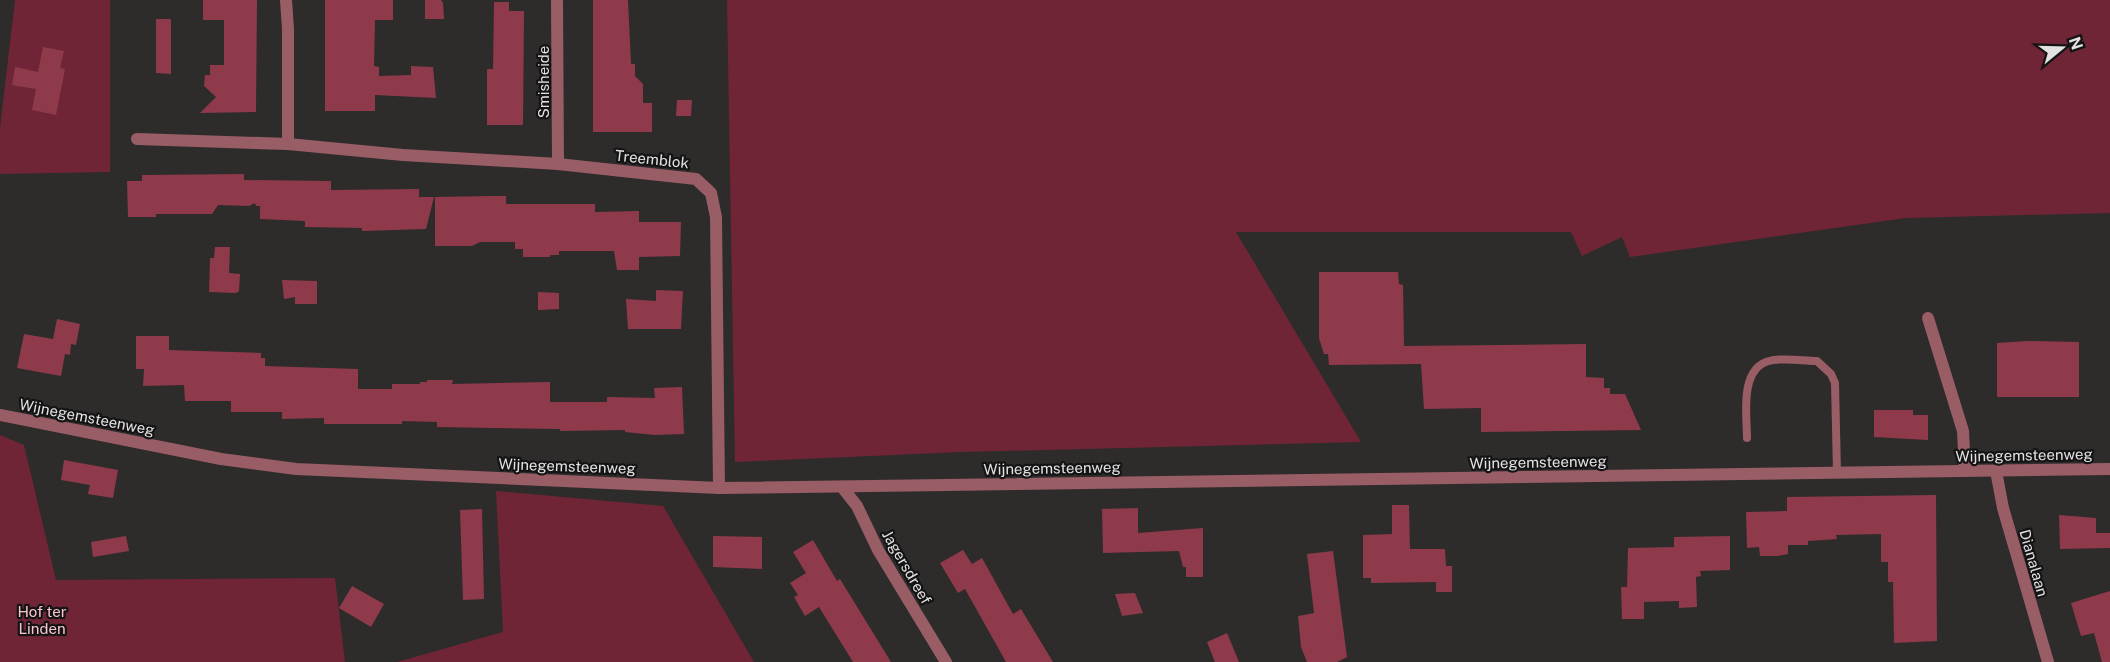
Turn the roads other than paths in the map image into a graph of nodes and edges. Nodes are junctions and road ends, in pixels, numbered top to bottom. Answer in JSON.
{"nodes":[{"id":1,"x":286,"y":0,"type":"edge"},
{"id":2,"x":557,"y":0,"type":"edge"},
{"id":3,"x":137,"y":139,"type":"dead end"},
{"id":4,"x":288,"y":144,"type":"junction"},
{"id":5,"x":558,"y":164,"type":"junction"},
{"id":6,"x":1928,"y":318,"type":"dead end"},
{"id":7,"x":0,"y":415,"type":"edge"},
{"id":8,"x":1747,"y":438,"type":"dead end"},
{"id":9,"x":2110,"y":469,"type":"edge"},
{"id":10,"x":1965,"y":471,"type":"junction"},
{"id":11,"x":1996,"y":471,"type":"junction"},
{"id":12,"x":1837,"y":473,"type":"junction"},
{"id":13,"x":842,"y":487,"type":"junction"},
{"id":14,"x":719,"y":488,"type":"junction"},
{"id":15,"x":946,"y":662,"type":"edge"},
{"id":16,"x":2048,"y":662,"type":"edge"}],
"edges":[{"from":1,"to":4,"type":"street"},
{"from":2,"to":5,"type":"street","name":"Smisheide"},
{"from":3,"to":4,"type":"street","name":"Treemblok"},
{"from":4,"to":5,"type":"street","name":"Treemblok"},
{"from":5,"to":14,"type":"street","name":"Treemblok"},
{"from":6,"to":10,"type":"street"},
{"from":7,"to":14,"type":"street","name":"Wijnegemsteenweg"},
{"from":8,"to":12,"type":"lane"},
{"from":9,"to":11,"type":"street","name":"Wijnegemsteenweg"},
{"from":10,"to":11,"type":"street","name":"Wijnegemsteenweg"},
{"from":10,"to":12,"type":"street","name":"Wijnegemsteenweg"},
{"from":11,"to":16,"type":"street","name":"Dianalaan"},
{"from":12,"to":13,"type":"street","name":"Wijnegemsteenweg"},
{"from":13,"to":14,"type":"street","name":"Wijnegemsteenweg"},
{"from":13,"to":15,"type":"street","name":"Jagersdreef"}]}
